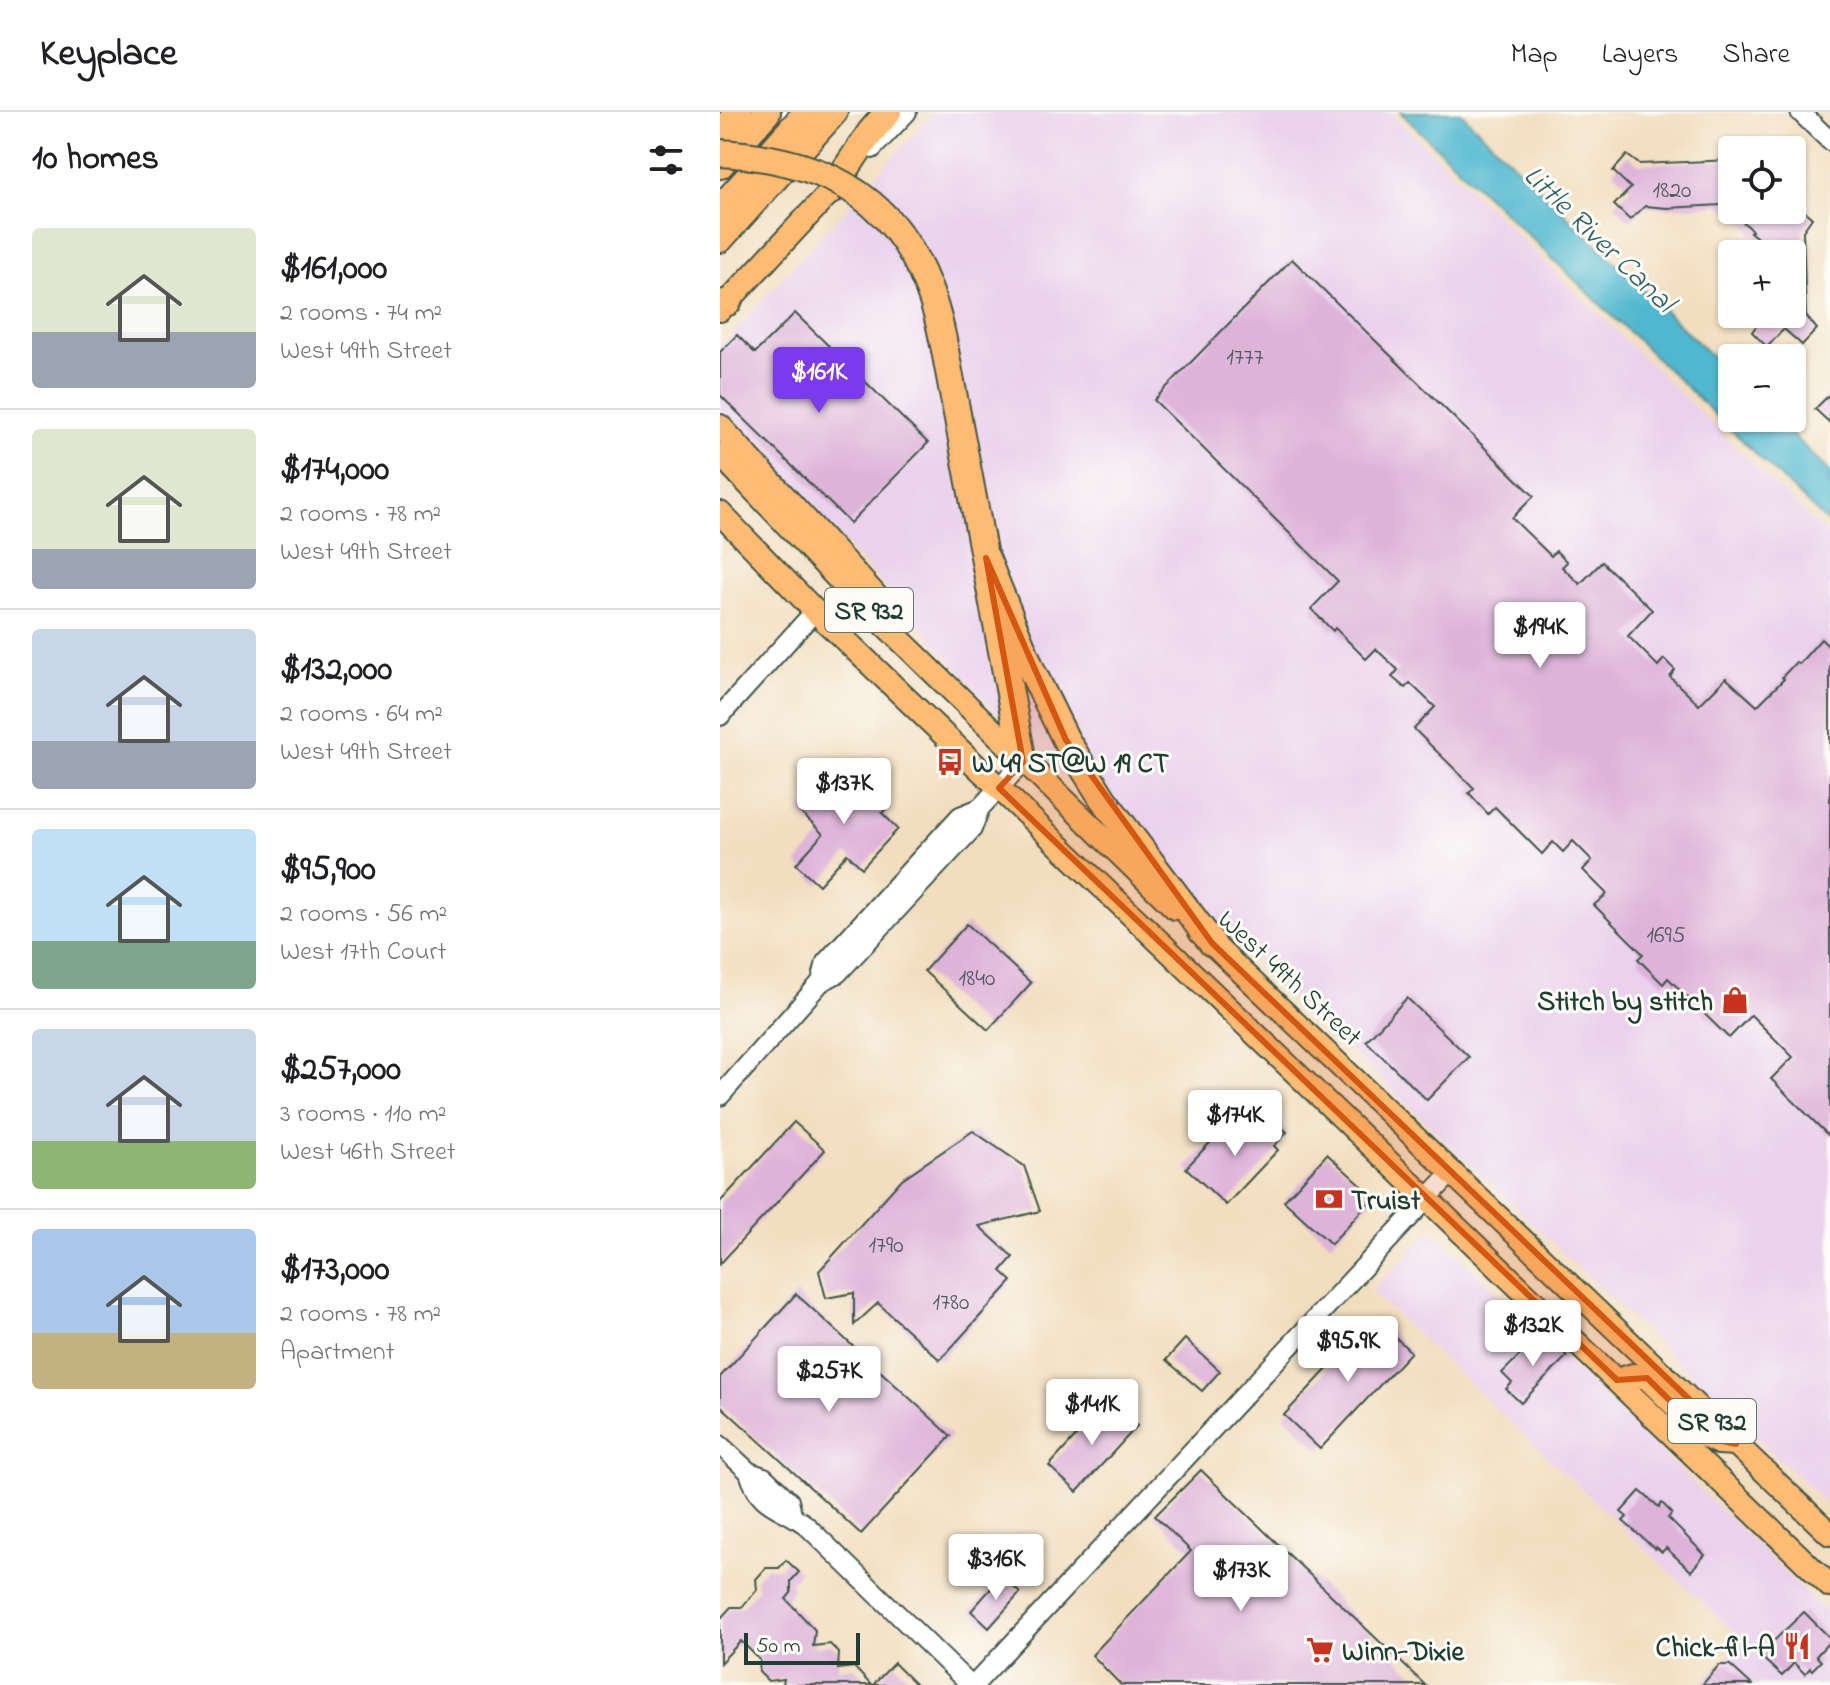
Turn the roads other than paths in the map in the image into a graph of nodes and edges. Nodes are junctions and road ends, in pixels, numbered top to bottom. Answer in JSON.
{"nodes":[{"id":1,"x":739,"y":112,"type":"edge"},
{"id":2,"x":767,"y":112,"type":"edge"},
{"id":3,"x":807,"y":112,"type":"edge"},
{"id":4,"x":834,"y":112,"type":"edge"},
{"id":5,"x":888,"y":112,"type":"edge"},
{"id":6,"x":907,"y":112,"type":"edge"},
{"id":7,"x":1800,"y":112,"type":"edge"},
{"id":8,"x":720,"y":133,"type":"edge"},
{"id":9,"x":1830,"y":141,"type":"edge"},
{"id":10,"x":720,"y":153,"type":"edge"},
{"id":11,"x":720,"y":165,"type":"edge"},
{"id":12,"x":831,"y":191,"type":"junction"},
{"id":13,"x":720,"y":209,"type":"edge"},
{"id":14,"x":720,"y":239,"type":"edge"},
{"id":15,"x":723,"y":305,"type":"edge"},
{"id":16,"x":720,"y":426,"type":"edge"},
{"id":17,"x":720,"y":454,"type":"edge"},
{"id":18,"x":720,"y":513,"type":"edge"},
{"id":19,"x":986,"y":558,"type":"junction"},
{"id":20,"x":815,"y":611,"type":"junction"},
{"id":21,"x":965,"y":706,"type":"junction"},
{"id":22,"x":720,"y":716,"type":"edge"},
{"id":23,"x":1023,"y":762,"type":"junction"},
{"id":24,"x":999,"y":788,"type":"junction"},
{"id":25,"x":1212,"y":943,"type":"junction"},
{"id":26,"x":720,"y":1096,"type":"edge"},
{"id":27,"x":1453,"y":1171,"type":"junction"},
{"id":28,"x":1428,"y":1198,"type":"junction"},
{"id":29,"x":1617,"y":1380,"type":"junction"},
{"id":30,"x":1736,"y":1444,"type":"junction"},
{"id":31,"x":720,"y":1445,"type":"edge"},
{"id":32,"x":1830,"y":1534,"type":"edge"},
{"id":33,"x":1830,"y":1586,"type":"edge"},
{"id":34,"x":972,"y":1685,"type":"edge"}],
"edges":[{"from":1,"to":8,"type":"highway"},
{"from":2,"to":11,"type":"highway"},
{"from":3,"to":13,"type":"highway"},
{"from":4,"to":14,"type":"highway"},
{"from":5,"to":12,"type":"highway"},
{"from":6,"to":12,"type":"street"},
{"from":7,"to":9,"type":"street"},
{"from":10,"to":19,"type":"highway","bridge":true},
{"from":12,"to":15,"type":"main road"},
{"from":16,"to":21,"type":"main road"},
{"from":17,"to":21,"type":"main road","name":"West 49th Street","number":"SR 932"},
{"from":18,"to":20,"type":"main road","number":"SR 932"},
{"from":19,"to":23,"type":"highway"},
{"from":19,"to":25,"type":"highway"},
{"from":20,"to":22,"type":"street"},
{"from":20,"to":24,"type":"main road","number":"SR 932"},
{"from":21,"to":23,"type":"main road","name":"West 49th Street","number":"SR 932"},
{"from":23,"to":24,"type":"street"},
{"from":23,"to":25,"type":"main road","name":"West 49th Street","number":"SR 932"},
{"from":24,"to":26,"type":"street"},
{"from":24,"to":28,"type":"main road","number":"SR 932"},
{"from":25,"to":27,"type":"main road","name":"West 49th Street","number":"SR 932"},
{"from":27,"to":28,"type":"street"},
{"from":27,"to":30,"type":"main road","name":"West 49th Street","number":"SR 932"},
{"from":28,"to":29,"type":"main road","number":"SR 932"},
{"from":28,"to":34,"type":"street"},
{"from":29,"to":30,"type":"main road"},
{"from":29,"to":33,"type":"main road","number":"SR 932"},
{"from":30,"to":32,"type":"main road","name":"West 49th Street","number":"SR 932"},
{"from":31,"to":34,"type":"street"}]}
